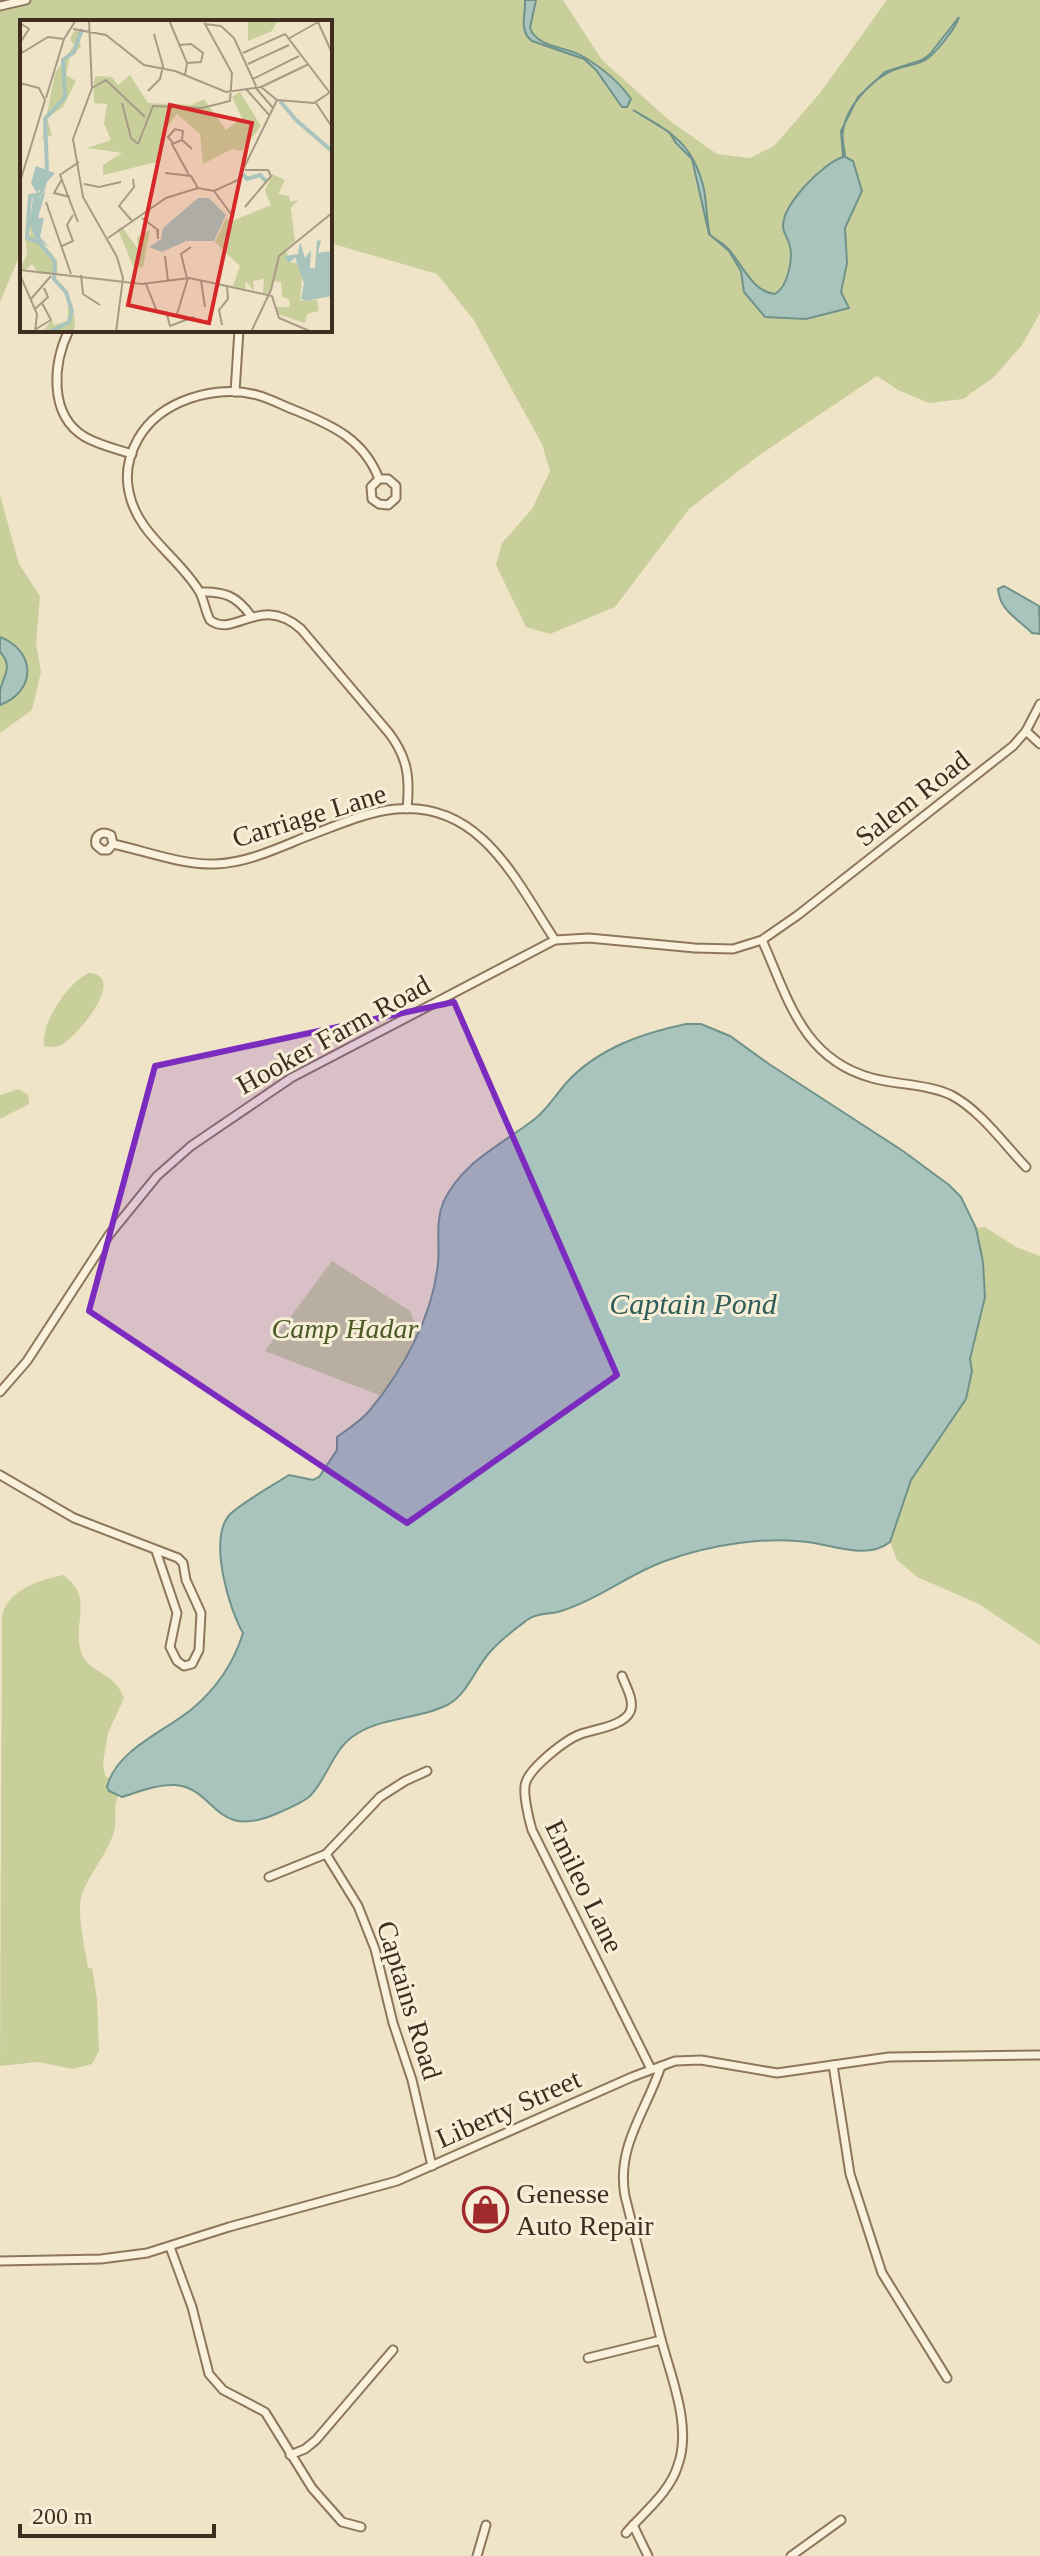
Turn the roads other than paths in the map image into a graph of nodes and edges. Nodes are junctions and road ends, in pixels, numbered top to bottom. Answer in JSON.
{"nodes":[{"id":1,"x":26,"y":0,"type":"edge"},
{"id":2,"x":0,"y":6,"type":"edge"},
{"id":3,"x":68,"y":332,"type":"edge"},
{"id":4,"x":239,"y":332,"type":"edge"},
{"id":5,"x":235,"y":392,"type":"junction"},
{"id":6,"x":132,"y":454,"type":"junction"},
{"id":7,"x":379,"y":479,"type":"dead end"},
{"id":8,"x":200,"y":592,"type":"junction"},
{"id":9,"x":251,"y":616,"type":"junction"},
{"id":10,"x":1040,"y":704,"type":"edge"},
{"id":11,"x":1026,"y":731,"type":"junction"},
{"id":12,"x":1040,"y":744,"type":"edge"},
{"id":13,"x":407,"y":809,"type":"junction"},
{"id":14,"x":113,"y":844,"type":"dead end"},
{"id":15,"x":798,"y":915,"type":"joint"},
{"id":16,"x":555,"y":940,"type":"junction"},
{"id":17,"x":762,"y":940,"type":"junction"},
{"id":18,"x":1026,"y":1167,"type":"dead end"},
{"id":19,"x":0,"y":1392,"type":"edge"},
{"id":20,"x":0,"y":1475,"type":"edge"},
{"id":21,"x":156,"y":1551,"type":"junction"},
{"id":22,"x":622,"y":1676,"type":"dead end"},
{"id":23,"x":427,"y":1771,"type":"dead end"},
{"id":24,"x":326,"y":1854,"type":"junction"},
{"id":25,"x":269,"y":1877,"type":"dead end"},
{"id":26,"x":1040,"y":2055,"type":"edge"},
{"id":27,"x":833,"y":2065,"type":"junction"},
{"id":28,"x":661,"y":2066,"type":"junction"},
{"id":29,"x":651,"y":2069,"type":"junction"},
{"id":30,"x":432,"y":2166,"type":"junction"},
{"id":31,"x":170,"y":2247,"type":"junction"},
{"id":32,"x":0,"y":2261,"type":"edge"},
{"id":33,"x":661,"y":2340,"type":"junction"},
{"id":34,"x":393,"y":2350,"type":"dead end"},
{"id":35,"x":588,"y":2358,"type":"dead end"},
{"id":36,"x":947,"y":2378,"type":"dead end"},
{"id":37,"x":290,"y":2455,"type":"junction"},
{"id":38,"x":841,"y":2520,"type":"dead end"},
{"id":39,"x":486,"y":2525,"type":"dead end"},
{"id":40,"x":633,"y":2525,"type":"junction"},
{"id":41,"x":361,"y":2527,"type":"dead end"},
{"id":42,"x":626,"y":2533,"type":"dead end"},
{"id":43,"x":477,"y":2556,"type":"edge"},
{"id":44,"x":648,"y":2556,"type":"edge"},
{"id":45,"x":791,"y":2556,"type":"edge"}],
"edges":[{"from":1,"to":2,"type":"street"},
{"from":3,"to":6,"type":"street"},
{"from":4,"to":5,"type":"street"},
{"from":5,"to":6,"type":"street"},
{"from":5,"to":7,"type":"street"},
{"from":6,"to":8,"type":"street"},
{"from":8,"to":9,"type":"street"},
{"from":8,"to":9,"type":"street"},
{"from":9,"to":13,"type":"street"},
{"from":10,"to":11,"type":"street","name":"Salem Road"},
{"from":11,"to":12,"type":"street"},
{"from":11,"to":15,"type":"street","name":"Salem Road"},
{"from":13,"to":14,"type":"street","name":"Carriage Lane"},
{"from":13,"to":16,"type":"street","name":"Carriage Lane"},
{"from":15,"to":17,"type":"street","name":"Hooker Farm Road"},
{"from":16,"to":17,"type":"street","name":"Hooker Farm Road"},
{"from":16,"to":19,"type":"street","name":"Hooker Farm Road"},
{"from":17,"to":18,"type":"street"},
{"from":20,"to":21,"type":"street"},
{"from":21,"to":21,"type":"street"},
{"from":22,"to":29,"type":"street","name":"Emileo Lane"},
{"from":23,"to":24,"type":"street"},
{"from":24,"to":25,"type":"street"},
{"from":24,"to":30,"type":"street","name":"Captains Road"},
{"from":26,"to":27,"type":"street","name":"Liberty Street"},
{"from":27,"to":28,"type":"street","name":"Liberty Street"},
{"from":27,"to":36,"type":"street"},
{"from":28,"to":29,"type":"street","name":"Liberty Street"},
{"from":28,"to":33,"type":"street"},
{"from":29,"to":30,"type":"street","name":"Liberty Street"},
{"from":30,"to":31,"type":"street","name":"Liberty Street"},
{"from":31,"to":32,"type":"street","name":"Liberty Street"},
{"from":31,"to":37,"type":"street"},
{"from":33,"to":35,"type":"street"},
{"from":33,"to":40,"type":"street"},
{"from":34,"to":37,"type":"street"},
{"from":37,"to":41,"type":"street"},
{"from":38,"to":45,"type":"street"},
{"from":39,"to":43,"type":"street"},
{"from":40,"to":42,"type":"street"},
{"from":40,"to":44,"type":"street"}]}
